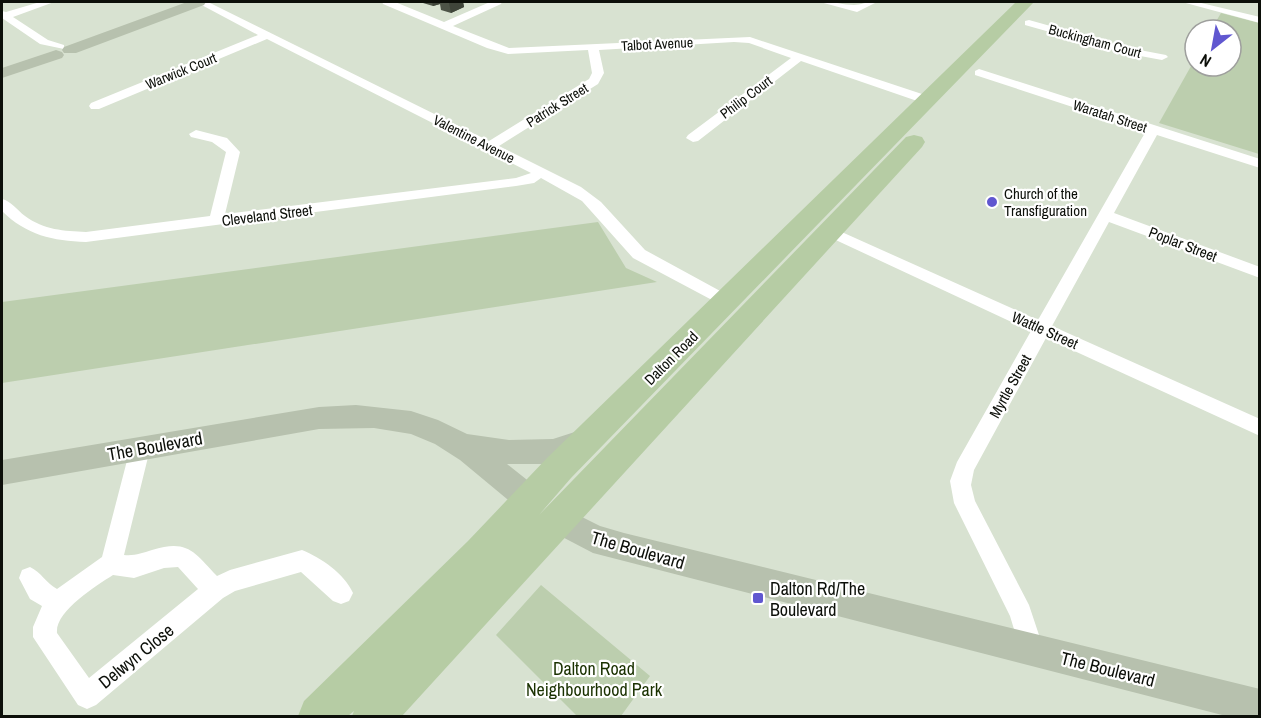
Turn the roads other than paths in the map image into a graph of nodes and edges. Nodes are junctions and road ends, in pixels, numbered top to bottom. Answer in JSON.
{"nodes":[{"id":1,"x":49,"y":2,"type":"edge"},
{"id":2,"x":200,"y":2,"type":"edge"},
{"id":3,"x":387,"y":2,"type":"edge"},
{"id":4,"x":497,"y":2,"type":"edge"},
{"id":5,"x":825,"y":2,"type":"edge"},
{"id":6,"x":872,"y":2,"type":"edge"},
{"id":7,"x":1187,"y":2,"type":"edge"},
{"id":8,"x":1032,"y":11,"type":"edge"},
{"id":9,"x":3,"y":15,"type":"edge"},
{"id":10,"x":1260,"y":20,"type":"edge"},
{"id":11,"x":445,"y":26,"type":"junction"},
{"id":12,"x":268,"y":35,"type":"junction"},
{"id":13,"x":594,"y":48,"type":"junction"},
{"id":14,"x":56,"y":49,"type":"junction"},
{"id":15,"x":800,"y":56,"type":"junction"},
{"id":16,"x":1162,"y":57,"type":"dead end"},
{"id":17,"x":970,"y":70,"type":"junction"},
{"id":18,"x":9,"y":71,"type":"edge"},
{"id":19,"x":927,"y":100,"type":"junction"},
{"id":20,"x":95,"y":106,"type":"dead end"},
{"id":21,"x":1154,"y":130,"type":"junction"},
{"id":22,"x":196,"y":134,"type":"dead end"},
{"id":23,"x":693,"y":138,"type":"dead end"},
{"id":24,"x":489,"y":147,"type":"junction"},
{"id":25,"x":1260,"y":164,"type":"edge"},
{"id":26,"x":540,"y":173,"type":"junction"},
{"id":27,"x":2,"y":203,"type":"edge"},
{"id":28,"x":1106,"y":215,"type":"junction"},
{"id":29,"x":216,"y":221,"type":"junction"},
{"id":30,"x":830,"y":232,"type":"junction"},
{"id":31,"x":1260,"y":273,"type":"edge"},
{"id":32,"x":728,"y":302,"type":"junction"},
{"id":33,"x":1042,"y":328,"type":"junction"},
{"id":34,"x":1260,"y":428,"type":"edge"},
{"id":35,"x":590,"y":438,"type":"junction"},
{"id":36,"x":461,"y":445,"type":"junction"},
{"id":37,"x":140,"y":448,"type":"junction"},
{"id":38,"x":2,"y":473,"type":"edge"},
{"id":39,"x":545,"y":510,"type":"junction"},
{"id":40,"x":111,"y":564,"type":"junction"},
{"id":41,"x":30,"y":578,"type":"dead end"},
{"id":42,"x":215,"y":590,"type":"junction"},
{"id":43,"x":341,"y":593,"type":"dead end"},
{"id":44,"x":58,"y":602,"type":"junction"},
{"id":45,"x":1032,"y":650,"type":"junction"},
{"id":46,"x":1260,"y":707,"type":"edge"},
{"id":47,"x":319,"y":717,"type":"edge"},
{"id":48,"x":373,"y":717,"type":"edge"}],
"edges":[{"from":1,"to":9,"type":"street"},
{"from":2,"to":12,"type":"street","name":"Valentine Avenue"},
{"from":2,"to":14,"type":"street"},
{"from":3,"to":11,"type":"street","name":"Talbot Avenue"},
{"from":4,"to":11,"type":"street"},
{"from":5,"to":6,"type":"street"},
{"from":7,"to":10,"type":"street"},
{"from":8,"to":16,"type":"street","name":"Buckingham Court"},
{"from":8,"to":17,"type":"main road","name":"Dalton Road"},
{"from":9,"to":14,"type":"street"},
{"from":11,"to":13,"type":"street","name":"Talbot Avenue"},
{"from":12,"to":20,"type":"street","name":"Warwick Court"},
{"from":12,"to":24,"type":"street","name":"Valentine Avenue"},
{"from":13,"to":15,"type":"street","name":"Talbot Avenue"},
{"from":13,"to":24,"type":"street","name":"Patrick Street"},
{"from":14,"to":18,"type":"street"},
{"from":15,"to":19,"type":"street","name":"Talbot Avenue"},
{"from":15,"to":23,"type":"street","name":"Philip Court"},
{"from":17,"to":19,"type":"main road","name":"Dalton Road"},
{"from":17,"to":21,"type":"street","name":"Waratah Street"},
{"from":17,"to":30,"type":"main road","name":"Dalton Road"},
{"from":19,"to":32,"type":"main road","name":"Dalton Road"},
{"from":21,"to":25,"type":"street","name":"Waratah Street"},
{"from":21,"to":28,"type":"street","name":"Myrtle Street"},
{"from":22,"to":29,"type":"street"},
{"from":24,"to":26,"type":"street","name":"Valentine Avenue"},
{"from":26,"to":29,"type":"street","name":"Cleveland Street"},
{"from":26,"to":32,"type":"street","name":"Valentine Avenue"},
{"from":27,"to":29,"type":"street","name":"Cleveland Street"},
{"from":28,"to":31,"type":"street","name":"Poplar Street"},
{"from":28,"to":33,"type":"street","name":"Myrtle Street"},
{"from":30,"to":33,"type":"street","name":"Wattle Street"},
{"from":30,"to":39,"type":"main road","name":"Dalton Road"},
{"from":32,"to":35,"type":"main road","name":"Dalton Road"},
{"from":33,"to":34,"type":"street","name":"Wattle Street"},
{"from":33,"to":45,"type":"street","name":"Myrtle Street"},
{"from":35,"to":36,"type":"street"},
{"from":35,"to":39,"type":"main road","name":"Dalton Road"},
{"from":36,"to":37,"type":"street","name":"The Boulevard"},
{"from":36,"to":39,"type":"street","name":"The Boulevard"},
{"from":37,"to":38,"type":"street","name":"The Boulevard"},
{"from":37,"to":40,"type":"street"},
{"from":39,"to":45,"type":"street","name":"The Boulevard"},
{"from":39,"to":47,"type":"main road","name":"Dalton Road"},
{"from":39,"to":48,"type":"main road","name":"Dalton Road"},
{"from":40,"to":42,"type":"street"},
{"from":40,"to":44,"type":"street","name":"Delwyn Close"},
{"from":41,"to":44,"type":"street"},
{"from":42,"to":43,"type":"street","name":"Delwyn Close"},
{"from":42,"to":44,"type":"street","name":"Delwyn Close"},
{"from":45,"to":46,"type":"street","name":"The Boulevard"}]}
